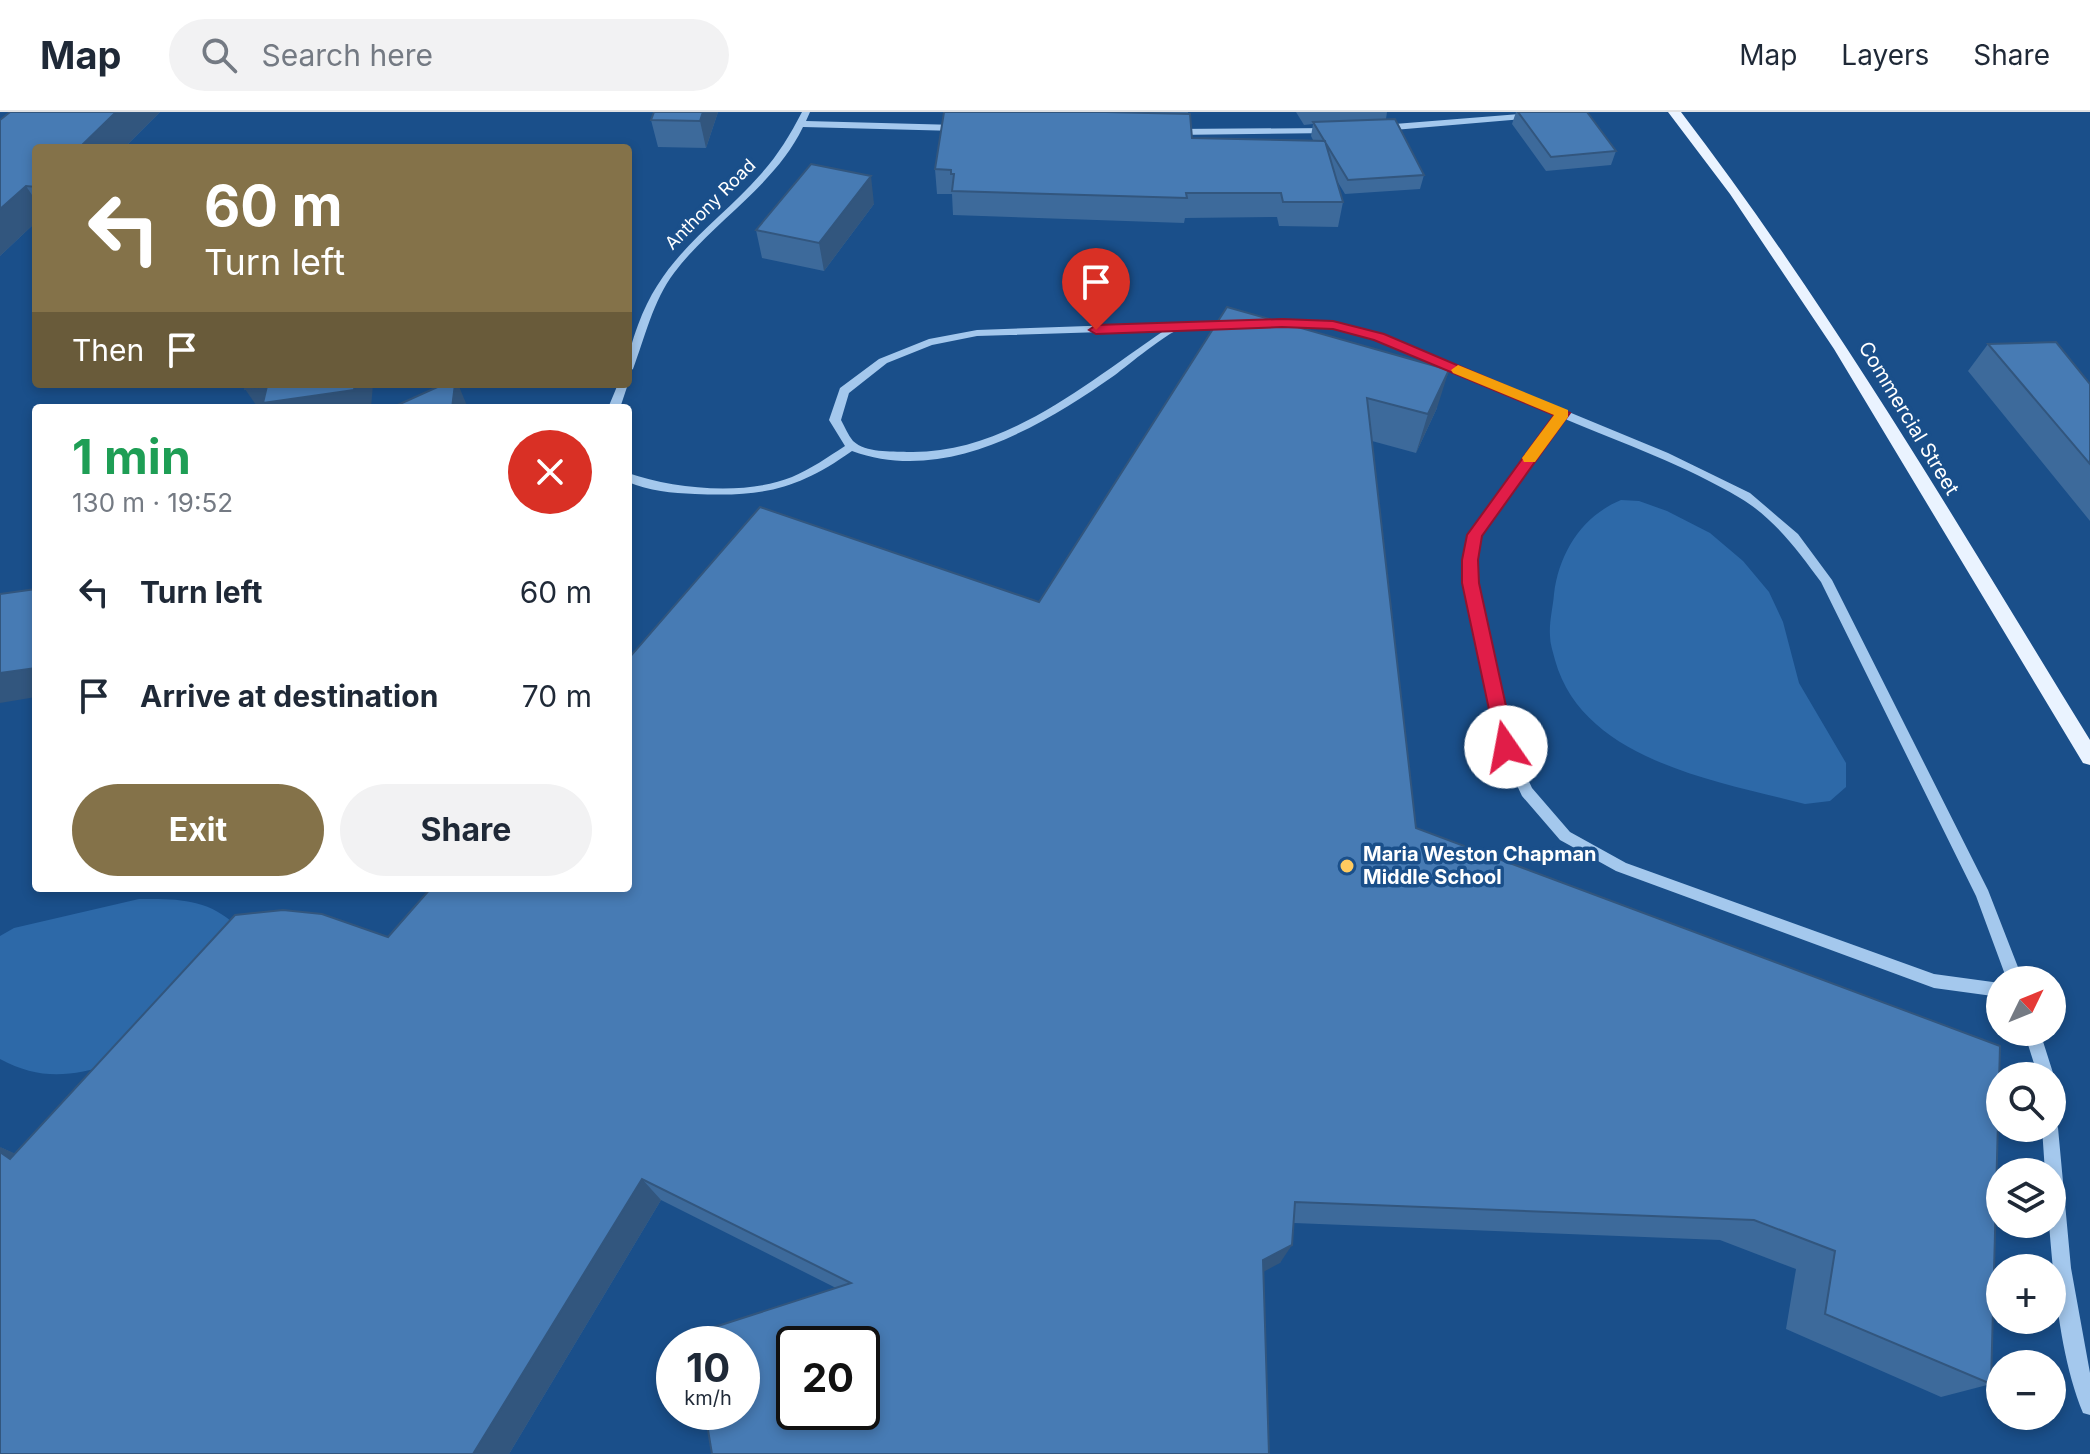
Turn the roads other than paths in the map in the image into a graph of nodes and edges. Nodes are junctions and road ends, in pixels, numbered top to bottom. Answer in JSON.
{"nodes":[{"id":1,"x":806,"y":112,"type":"edge"},
{"id":2,"x":1674,"y":112,"type":"edge"},
{"id":3,"x":1543,"y":116,"type":"edge"},
{"id":4,"x":801,"y":124,"type":"junction"},
{"id":5,"x":975,"y":129,"type":"edge"},
{"id":6,"x":1367,"y":129,"type":"edge"},
{"id":7,"x":1339,"y":130,"type":"edge"},
{"id":8,"x":1162,"y":132,"type":"edge"},
{"id":9,"x":1177,"y":326,"type":"junction"},
{"id":10,"x":632,"y":358,"type":"edge"},
{"id":11,"x":1563,"y":413,"type":"junction"},
{"id":12,"x":852,"y":446,"type":"junction"},
{"id":13,"x":632,"y":478,"type":"edge"},
{"id":14,"x":2090,"y":757,"type":"edge"},
{"id":15,"x":2010,"y":966,"type":"edge"},
{"id":16,"x":1986,"y":988,"type":"edge"},
{"id":17,"x":2051,"y":1142,"type":"edge"},
{"id":18,"x":2090,"y":1406,"type":"edge"}],
"edges":[{"from":1,"to":4,"type":"street","name":"Anthony Road"},
{"from":2,"to":14,"type":"main road","name":"Commercial Street"},
{"from":3,"to":6,"type":"street"},
{"from":4,"to":5,"type":"street"},
{"from":4,"to":10,"type":"street","name":"Anthony Road"},
{"from":7,"to":8,"type":"street"},
{"from":9,"to":11,"type":"street"},
{"from":9,"to":12,"type":"street"},
{"from":9,"to":12,"type":"street"},
{"from":11,"to":15,"type":"street"},
{"from":11,"to":16,"type":"street"},
{"from":12,"to":13,"type":"street"},
{"from":17,"to":18,"type":"street"}]}
